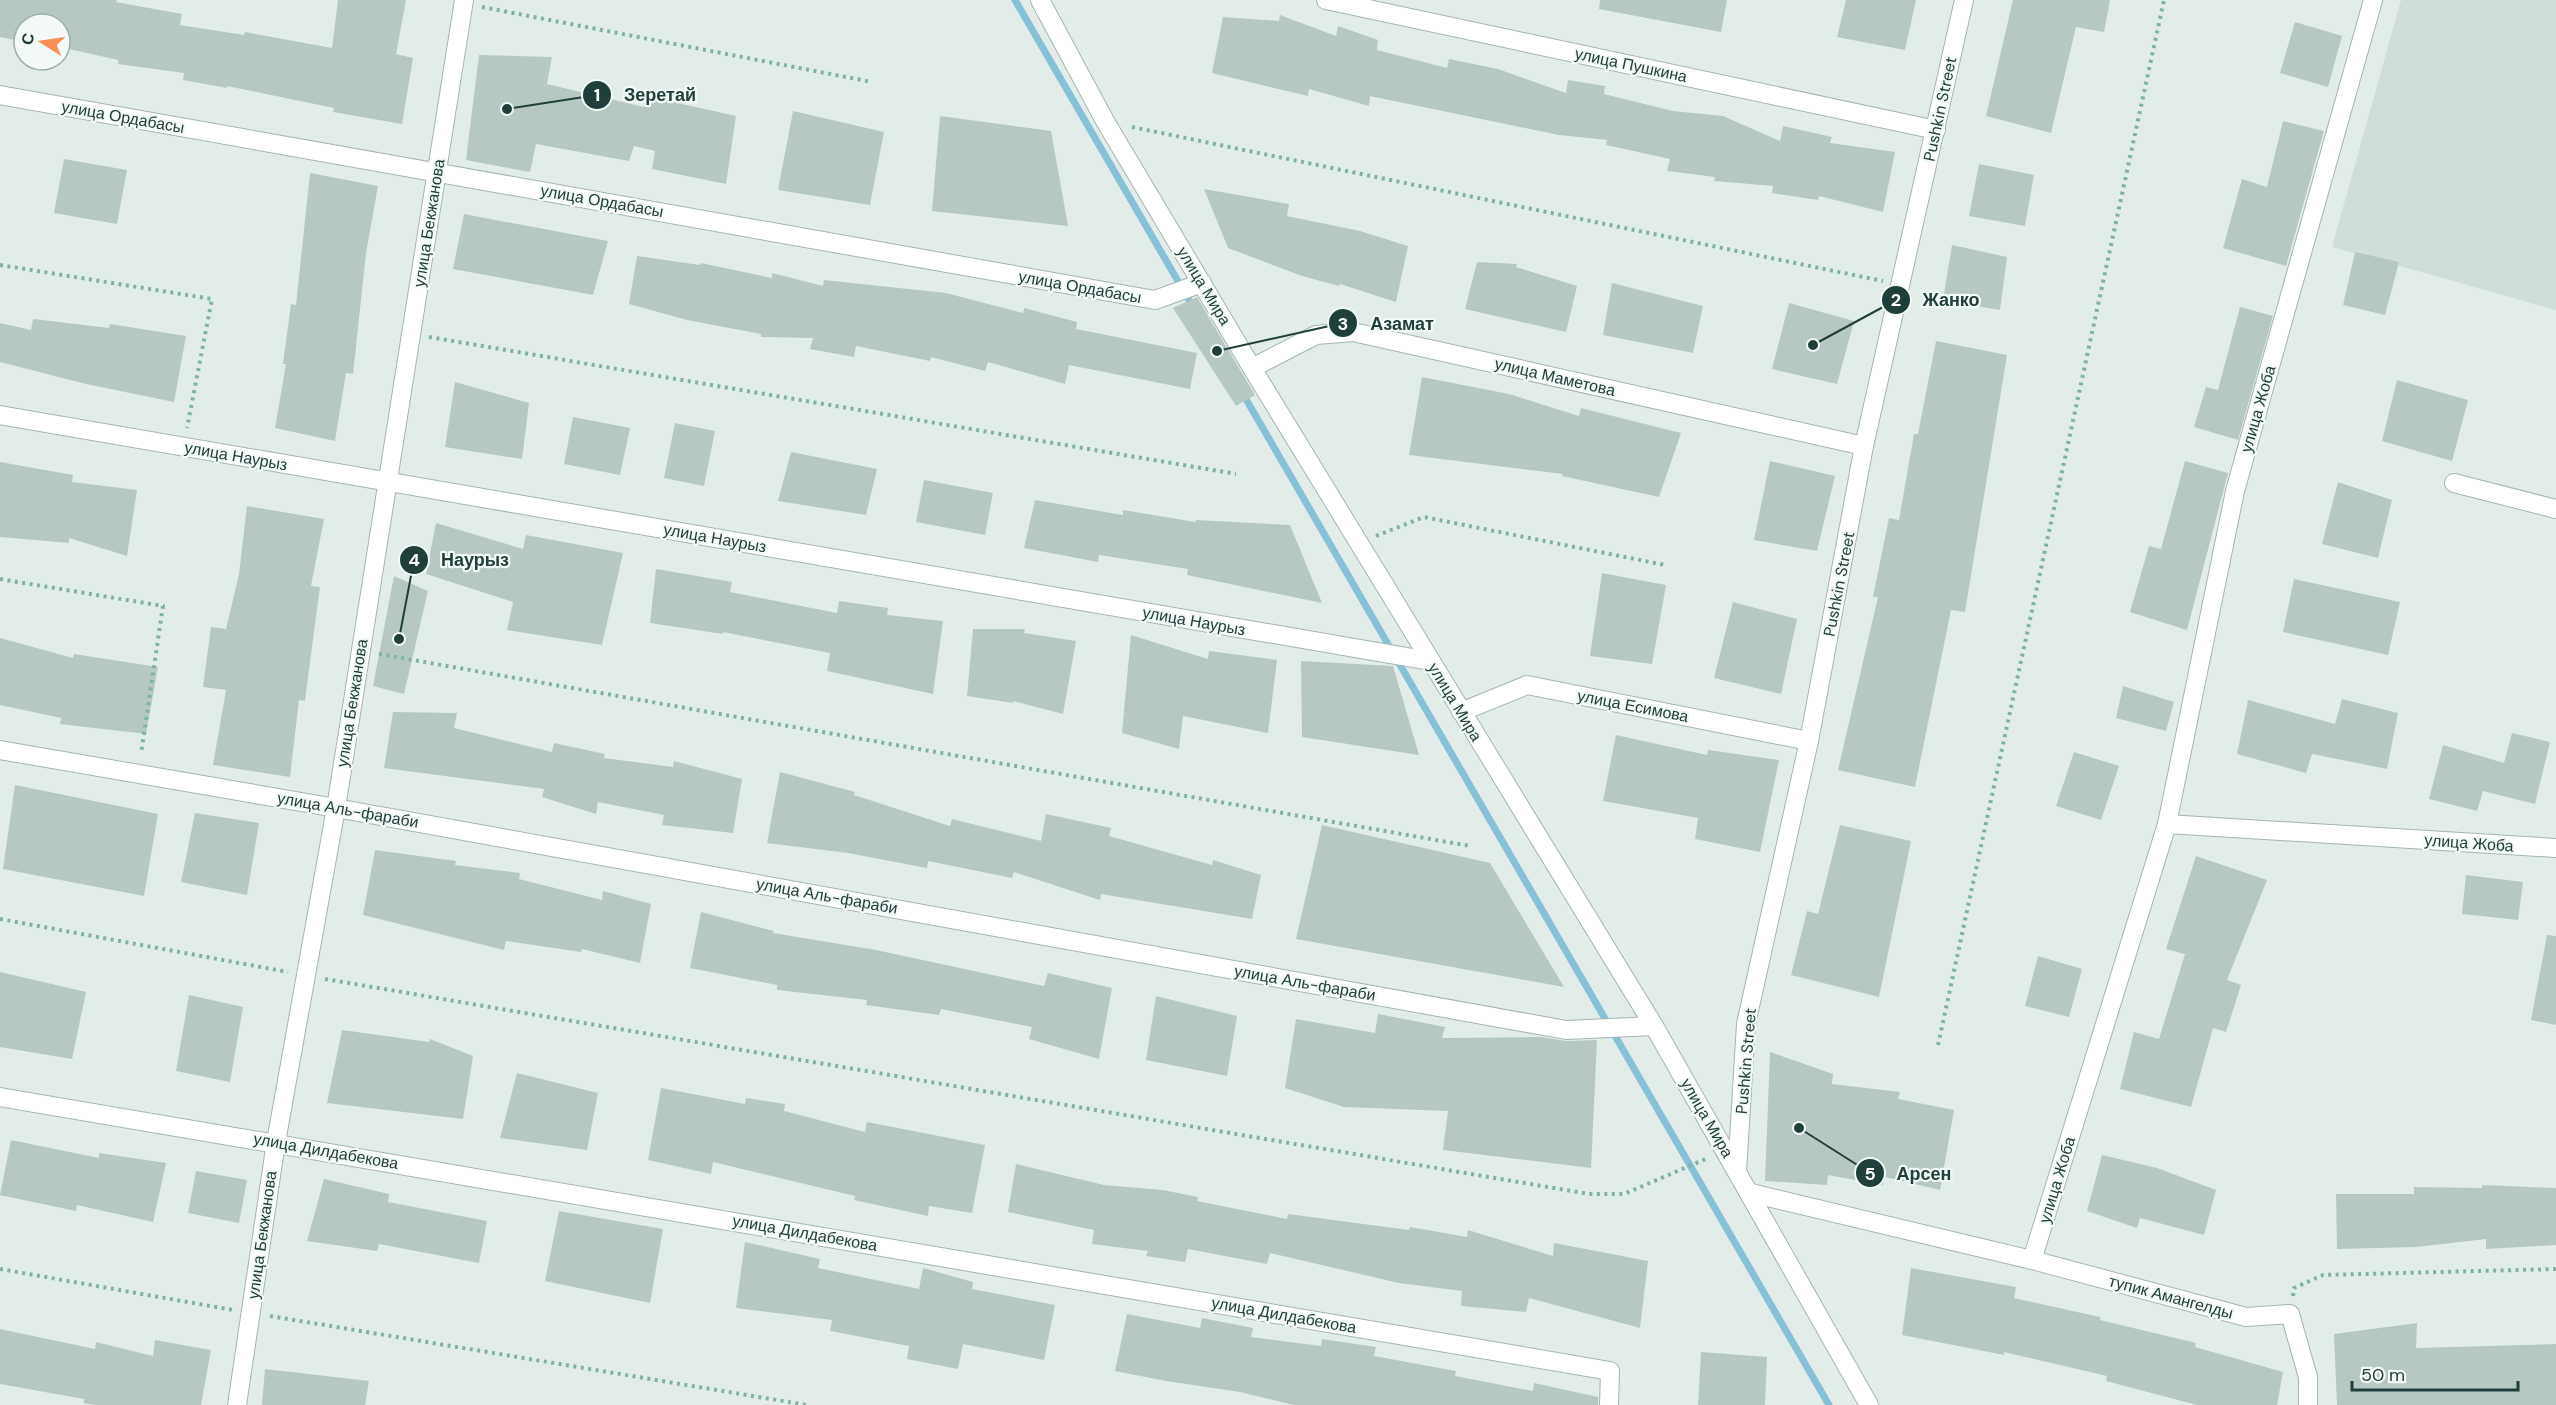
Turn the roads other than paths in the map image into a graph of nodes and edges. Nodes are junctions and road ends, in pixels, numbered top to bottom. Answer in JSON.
{"nodes":[{"id":1,"x":1326,"y":0,"type":"edge"},
{"id":2,"x":1964,"y":0,"type":"edge"},
{"id":3,"x":2373,"y":0,"type":"edge"},
{"id":4,"x":464,"y":2,"type":"edge"},
{"id":5,"x":1045,"y":2,"type":"edge"},
{"id":6,"x":0,"y":95,"type":"edge"},
{"id":7,"x":1936,"y":130,"type":"junction"},
{"id":8,"x":438,"y":172,"type":"junction"},
{"id":9,"x":1202,"y":283,"type":"junction"},
{"id":10,"x":1252,"y":368,"type":"junction"},
{"id":11,"x":0,"y":415,"type":"edge"},
{"id":12,"x":1864,"y":446,"type":"junction"},
{"id":13,"x":387,"y":482,"type":"junction"},
{"id":14,"x":2454,"y":483,"type":"dead end"},
{"id":15,"x":2556,"y":509,"type":"edge"},
{"id":16,"x":1430,"y":661,"type":"junction"},
{"id":17,"x":1461,"y":712,"type":"junction"},
{"id":18,"x":1809,"y":741,"type":"junction"},
{"id":19,"x":0,"y":750,"type":"edge"},
{"id":20,"x":336,"y":808,"type":"junction"},
{"id":21,"x":2167,"y":824,"type":"junction"},
{"id":22,"x":2556,"y":848,"type":"edge"},
{"id":23,"x":1654,"y":1026,"type":"junction"},
{"id":24,"x":0,"y":1097,"type":"edge"},
{"id":25,"x":276,"y":1142,"type":"junction"},
{"id":26,"x":1737,"y":1172,"type":"junction"},
{"id":27,"x":1751,"y":1193,"type":"junction"},
{"id":28,"x":2032,"y":1260,"type":"junction"},
{"id":29,"x":237,"y":1405,"type":"edge"},
{"id":30,"x":1608,"y":1405,"type":"edge"},
{"id":31,"x":1869,"y":1405,"type":"edge"},
{"id":32,"x":2308,"y":1405,"type":"edge"}],
"edges":[{"from":1,"to":7,"type":"street","name":"улица Пушкина"},
{"from":2,"to":7,"type":"street","name":"Pushkin Street"},
{"from":3,"to":21,"type":"street","name":"улица Жоба"},
{"from":4,"to":8,"type":"street","name":"улица Бекжанова"},
{"from":5,"to":9,"type":"street","name":"улица Мира"},
{"from":6,"to":8,"type":"street","name":"улица Ордабасы"},
{"from":7,"to":12,"type":"street","name":"Pushkin Street"},
{"from":8,"to":9,"type":"street","name":"улица Ордабасы"},
{"from":8,"to":13,"type":"street","name":"улица Бекжанова"},
{"from":9,"to":10,"type":"street","name":"улица Мира"},
{"from":10,"to":12,"type":"street","name":"улица Маметова"},
{"from":10,"to":16,"type":"street","name":"улица Мира"},
{"from":11,"to":13,"type":"street","name":"улица Наурыз"},
{"from":12,"to":18,"type":"street","name":"Pushkin Street"},
{"from":13,"to":16,"type":"street","name":"улица Наурыз"},
{"from":13,"to":20,"type":"street","name":"улица Бекжанова"},
{"from":14,"to":15,"type":"street"},
{"from":16,"to":17,"type":"street","name":"улица Мира"},
{"from":17,"to":18,"type":"street","name":"улица Есимова"},
{"from":17,"to":23,"type":"street","name":"улица Мира"},
{"from":18,"to":26,"type":"street","name":"Pushkin Street"},
{"from":19,"to":20,"type":"street","name":"улица Аль-фараби"},
{"from":20,"to":23,"type":"street","name":"улица Аль-фараби"},
{"from":20,"to":25,"type":"street","name":"улица Бекжанова"},
{"from":21,"to":22,"type":"street","name":"улица Жоба"},
{"from":21,"to":28,"type":"street","name":"улица Жоба"},
{"from":23,"to":26,"type":"street","name":"улица Мира"},
{"from":24,"to":25,"type":"street","name":"улица Дилдабекова"},
{"from":25,"to":29,"type":"street","name":"улица Бекжанова"},
{"from":25,"to":30,"type":"street","name":"улица Дилдабекова"},
{"from":26,"to":27,"type":"street","name":"улица Мира"},
{"from":27,"to":28,"type":"street"},
{"from":27,"to":31,"type":"street","name":"улица Мира"},
{"from":28,"to":32,"type":"street","name":"тупик Амангелды"}]}
